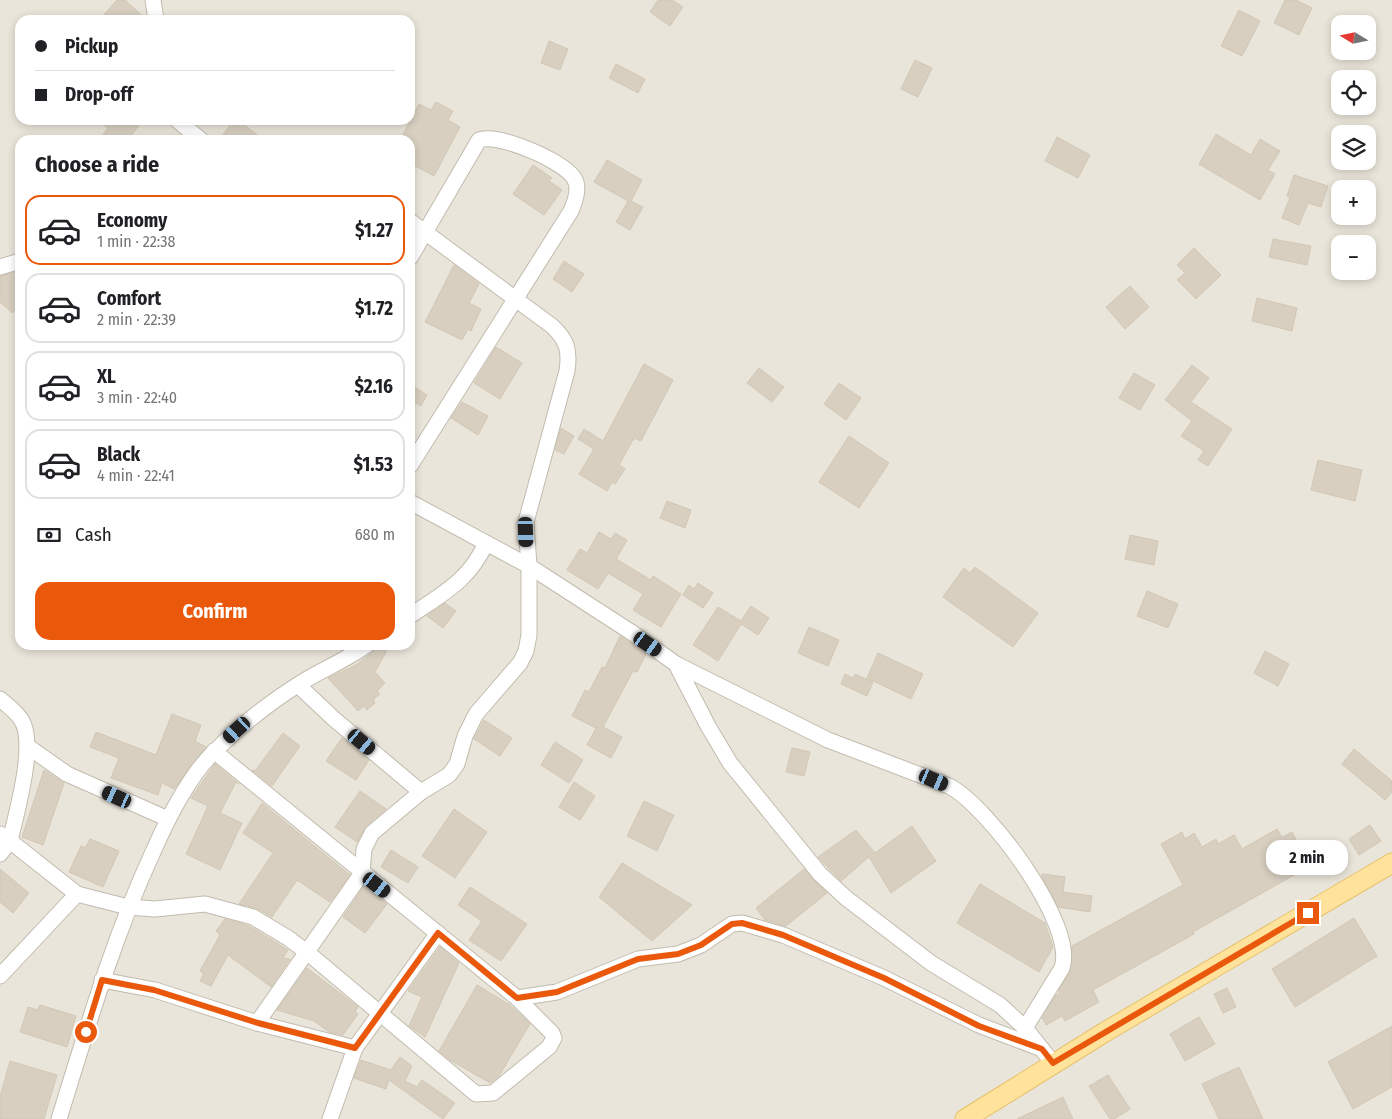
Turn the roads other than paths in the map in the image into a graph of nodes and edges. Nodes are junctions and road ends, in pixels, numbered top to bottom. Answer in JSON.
{"nodes":[{"id":1,"x":153,"y":0,"type":"edge"},
{"id":2,"x":155,"y":15,"type":"edge"},
{"id":3,"x":183,"y":125,"type":"edge"},
{"id":4,"x":195,"y":135,"type":"edge"},
{"id":5,"x":415,"y":224,"type":"edge"},
{"id":6,"x":427,"y":232,"type":"junction"},
{"id":7,"x":415,"y":250,"type":"edge"},
{"id":8,"x":15,"y":262,"type":"edge"},
{"id":9,"x":0,"y":267,"type":"edge"},
{"id":10,"x":515,"y":300,"type":"junction"},
{"id":11,"x":415,"y":458,"type":"edge"},
{"id":12,"x":415,"y":505,"type":"edge"},
{"id":13,"x":486,"y":543,"type":"junction"},
{"id":14,"x":529,"y":566,"type":"junction"},
{"id":15,"x":415,"y":612,"type":"edge"},
{"id":16,"x":358,"y":650,"type":"edge"},
{"id":17,"x":676,"y":664,"type":"junction"},
{"id":18,"x":298,"y":685,"type":"junction"},
{"id":19,"x":0,"y":699,"type":"edge"},
{"id":20,"x":27,"y":746,"type":"junction"},
{"id":21,"x":214,"y":751,"type":"junction"},
{"id":22,"x":421,"y":792,"type":"junction"},
{"id":23,"x":168,"y":819,"type":"junction"},
{"id":24,"x":5,"y":837,"type":"edge"},
{"id":25,"x":0,"y":854,"type":"edge"},
{"id":26,"x":1392,"y":864,"type":"edge"},
{"id":27,"x":362,"y":873,"type":"junction"},
{"id":28,"x":77,"y":894,"type":"junction"},
{"id":29,"x":128,"y":908,"type":"junction"},
{"id":30,"x":438,"y":933,"type":"junction"},
{"id":31,"x":308,"y":953,"type":"junction"},
{"id":32,"x":1,"y":974,"type":"edge"},
{"id":33,"x":102,"y":980,"type":"junction"},
{"id":34,"x":517,"y":998,"type":"junction"},
{"id":35,"x":382,"y":1012,"type":"junction"},
{"id":36,"x":258,"y":1023,"type":"junction"},
{"id":37,"x":1025,"y":1028,"type":"junction"},
{"id":38,"x":355,"y":1048,"type":"junction"},
{"id":39,"x":1047,"y":1056,"type":"junction"},
{"id":40,"x":59,"y":1119,"type":"edge"},
{"id":41,"x":330,"y":1119,"type":"edge"},
{"id":42,"x":965,"y":1119,"type":"edge"}],
"edges":[{"from":1,"to":2,"type":"street"},
{"from":3,"to":4,"type":"street"},
{"from":5,"to":6,"type":"street"},
{"from":6,"to":7,"type":"street"},
{"from":6,"to":10,"type":"street"},
{"from":6,"to":10,"type":"street"},
{"from":8,"to":9,"type":"street"},
{"from":10,"to":11,"type":"street"},
{"from":10,"to":14,"type":"street"},
{"from":12,"to":13,"type":"street"},
{"from":13,"to":14,"type":"street"},
{"from":13,"to":15,"type":"street"},
{"from":14,"to":17,"type":"street"},
{"from":14,"to":22,"type":"street"},
{"from":16,"to":18,"type":"street"},
{"from":17,"to":37,"type":"street"},
{"from":17,"to":37,"type":"street"},
{"from":18,"to":21,"type":"street"},
{"from":18,"to":22,"type":"street"},
{"from":19,"to":20,"type":"street"},
{"from":20,"to":23,"type":"street"},
{"from":20,"to":24,"type":"street"},
{"from":21,"to":23,"type":"street"},
{"from":21,"to":27,"type":"street"},
{"from":22,"to":27,"type":"street"},
{"from":23,"to":29,"type":"street"},
{"from":24,"to":25,"type":"street"},
{"from":24,"to":28,"type":"street"},
{"from":26,"to":39,"type":"main road"},
{"from":27,"to":30,"type":"street"},
{"from":27,"to":31,"type":"street"},
{"from":28,"to":29,"type":"street"},
{"from":28,"to":32,"type":"street"},
{"from":29,"to":31,"type":"street"},
{"from":29,"to":33,"type":"street"},
{"from":30,"to":34,"type":"street"},
{"from":30,"to":35,"type":"street"},
{"from":31,"to":35,"type":"street"},
{"from":31,"to":36,"type":"street"},
{"from":33,"to":36,"type":"street"},
{"from":33,"to":40,"type":"street"},
{"from":34,"to":35,"type":"street"},
{"from":34,"to":39,"type":"street"},
{"from":35,"to":38,"type":"street"},
{"from":36,"to":38,"type":"street"},
{"from":37,"to":39,"type":"street"},
{"from":38,"to":41,"type":"street"},
{"from":39,"to":42,"type":"main road"}]}
